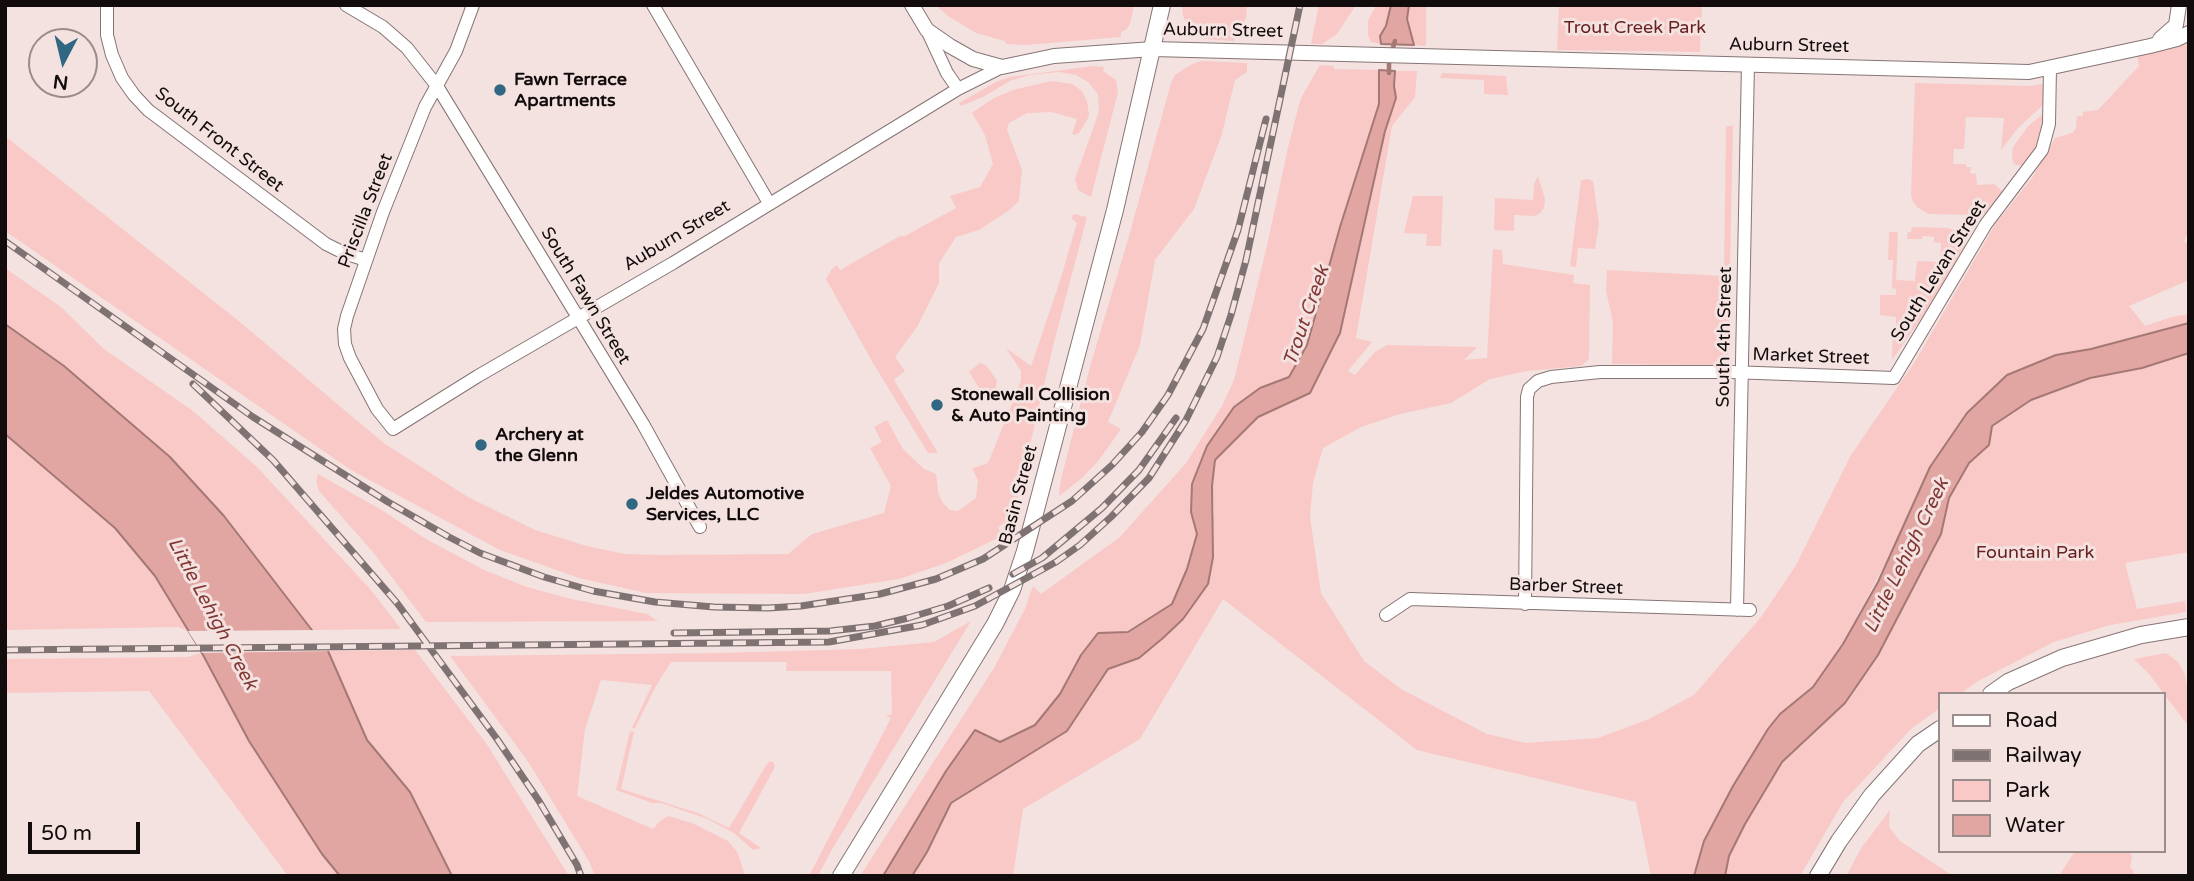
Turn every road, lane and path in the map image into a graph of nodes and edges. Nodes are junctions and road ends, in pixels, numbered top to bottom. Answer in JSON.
{"nodes":[{"id":1,"x":107,"y":5,"type":"edge"},
{"id":2,"x":346,"y":5,"type":"edge"},
{"id":3,"x":473,"y":5,"type":"edge"},
{"id":4,"x":653,"y":5,"type":"edge"},
{"id":5,"x":912,"y":5,"type":"edge"},
{"id":6,"x":1162,"y":5,"type":"edge"},
{"id":7,"x":2179,"y":5,"type":"edge"},
{"id":8,"x":927,"y":30,"type":"junction"},
{"id":9,"x":2189,"y":33,"type":"edge"},
{"id":10,"x":2150,"y":46,"type":"junction"},
{"id":11,"x":1153,"y":49,"type":"junction"},
{"id":12,"x":1748,"y":64,"type":"junction"},
{"id":13,"x":1002,"y":66,"type":"junction"},
{"id":14,"x":2050,"y":68,"type":"junction"},
{"id":15,"x":437,"y":86,"type":"junction"},
{"id":16,"x":957,"y":89,"type":"junction"},
{"id":17,"x":769,"y":203,"type":"junction"},
{"id":18,"x":366,"y":260,"type":"junction"},
{"id":19,"x":578,"y":317,"type":"junction"},
{"id":20,"x":1741,"y":372,"type":"junction"},
{"id":21,"x":1894,"y":377,"type":"joint"},
{"id":22,"x":393,"y":429,"type":"joint"},
{"id":23,"x":700,"y":527,"type":"dead end"},
{"id":24,"x":1525,"y":604,"type":"junction"},
{"id":25,"x":1737,"y":610,"type":"junction"},
{"id":26,"x":1751,"y":610,"type":"dead end"},
{"id":27,"x":1385,"y":615,"type":"dead end"},
{"id":28,"x":2189,"y":626,"type":"edge"},
{"id":29,"x":1994,"y":692,"type":"edge"},
{"id":30,"x":1938,"y":730,"type":"edge"},
{"id":31,"x":841,"y":876,"type":"edge"},
{"id":32,"x":1818,"y":876,"type":"edge"}],
"edges":[{"from":1,"to":18,"type":"street","name":"South Front Street"},
{"from":2,"to":15,"type":"street","name":"South Fawn Street"},
{"from":3,"to":15,"type":"street","name":"Priscilla Street"},
{"from":4,"to":17,"type":"street"},
{"from":5,"to":8,"type":"street"},
{"from":6,"to":11,"type":"main road","name":"Basin Street"},
{"from":7,"to":10,"type":"street","name":"Auburn Street"},
{"from":8,"to":13,"type":"street"},
{"from":8,"to":16,"type":"street"},
{"from":9,"to":10,"type":"street","name":"Auburn Street"},
{"from":10,"to":14,"type":"street","name":"Auburn Street"},
{"from":11,"to":12,"type":"street","name":"Auburn Street"},
{"from":11,"to":13,"type":"street","name":"Auburn Street"},
{"from":11,"to":31,"type":"main road","name":"Basin Street"},
{"from":12,"to":14,"type":"street","name":"Auburn Street"},
{"from":12,"to":20,"type":"street","name":"South 4th Street"},
{"from":13,"to":16,"type":"street","name":"Auburn Street"},
{"from":14,"to":21,"type":"street","name":"South Levan Street"},
{"from":15,"to":18,"type":"street","name":"Priscilla Street"},
{"from":15,"to":19,"type":"street","name":"South Fawn Street"},
{"from":16,"to":17,"type":"street","name":"Auburn Street"},
{"from":17,"to":19,"type":"street","name":"Auburn Street"},
{"from":18,"to":22,"type":"street","name":"Priscilla Street"},
{"from":19,"to":22,"type":"street","name":"Auburn Street"},
{"from":19,"to":23,"type":"street","name":"South Fawn Street"},
{"from":20,"to":21,"type":"street","name":"Market Street"},
{"from":20,"to":24,"type":"street","name":"Market Street"},
{"from":20,"to":25,"type":"street","name":"South 4th Street"},
{"from":24,"to":25,"type":"street","name":"Barber Street"},
{"from":24,"to":27,"type":"street","name":"Barber Street"},
{"from":25,"to":26,"type":"street","name":"Barber Street"},
{"from":28,"to":29,"type":"main road"},
{"from":30,"to":32,"type":"main road"}]}
